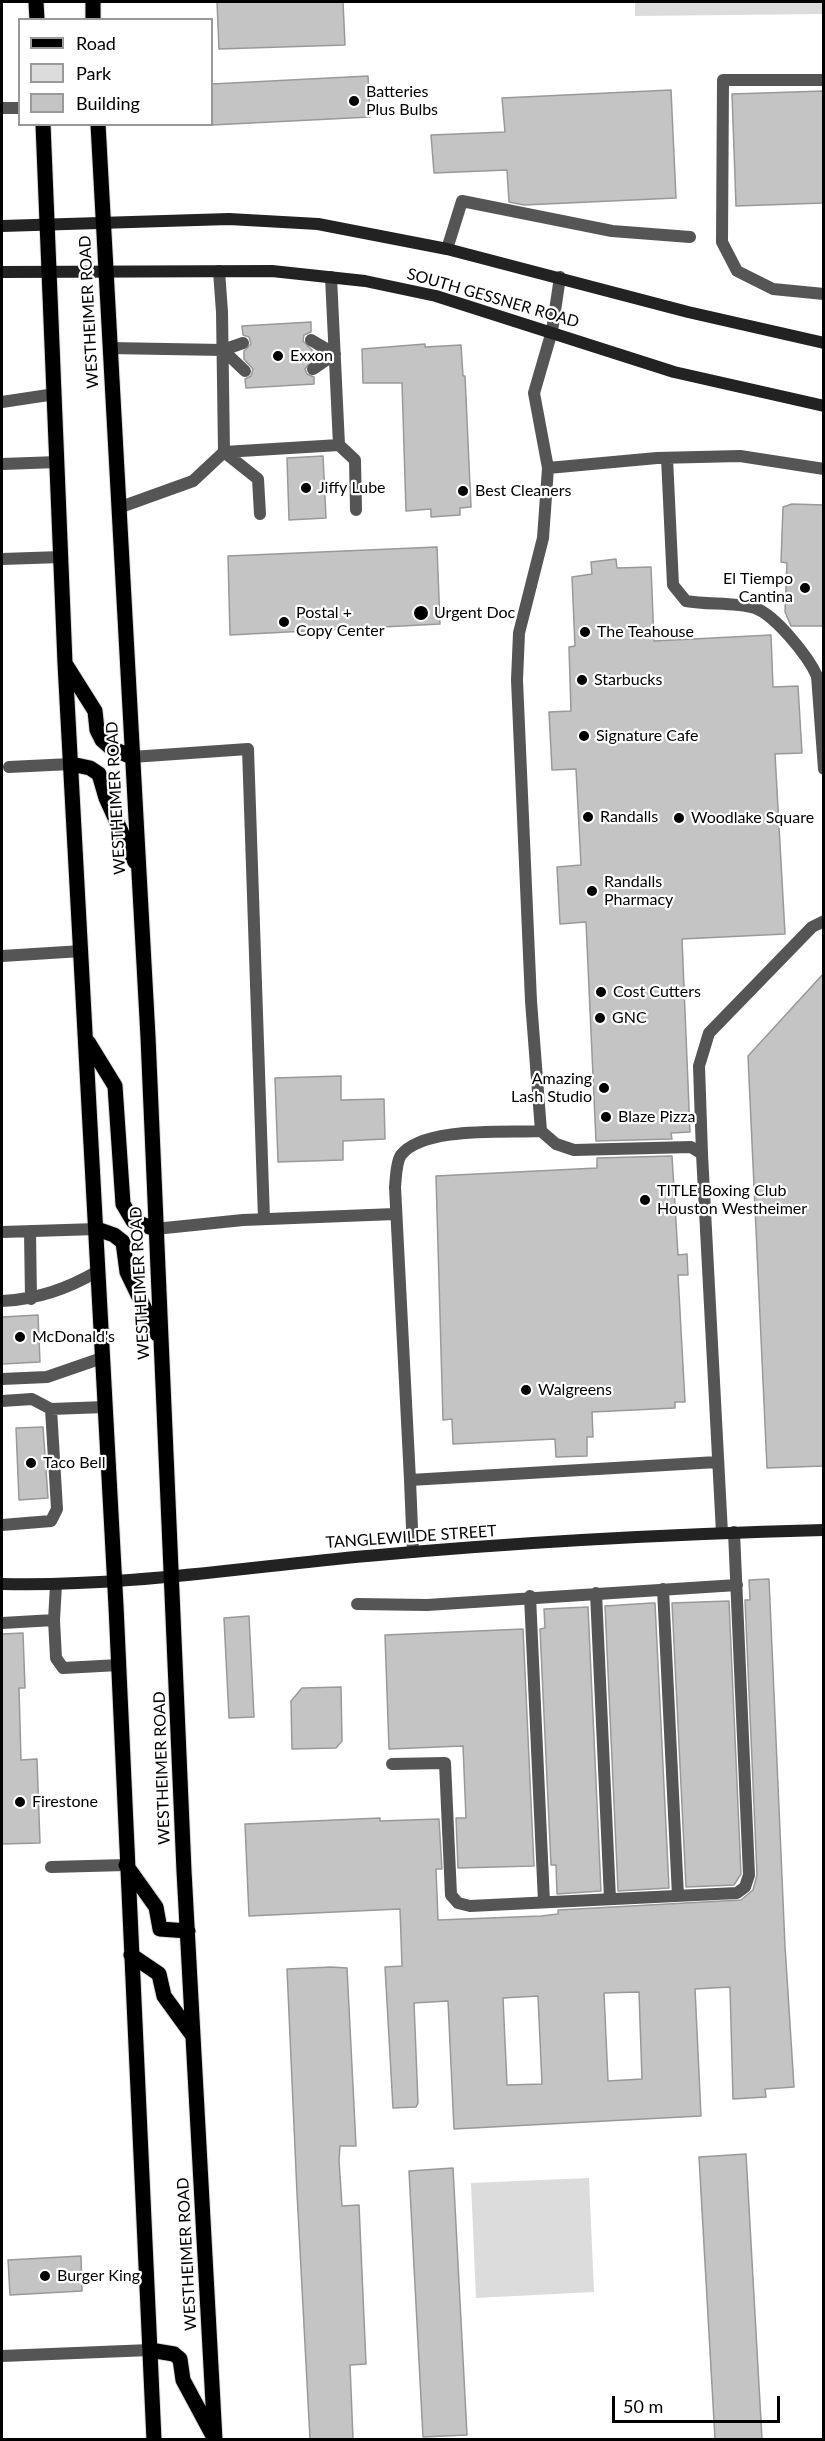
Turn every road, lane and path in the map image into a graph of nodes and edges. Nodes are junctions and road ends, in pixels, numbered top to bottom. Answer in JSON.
{"nodes":[{"id":1,"x":36,"y":2,"type":"edge"},
{"id":2,"x":93,"y":2,"type":"edge"},
{"id":3,"x":37,"y":18,"type":"edge"},
{"id":4,"x":93,"y":18,"type":"edge"},
{"id":5,"x":824,"y":81,"type":"edge"},
{"id":6,"x":2,"y":108,"type":"edge"},
{"id":7,"x":18,"y":108,"type":"edge"},
{"id":8,"x":43,"y":126,"type":"edge"},
{"id":9,"x":98,"y":126,"type":"edge"},
{"id":10,"x":102,"y":221,"type":"junction"},
{"id":11,"x":2,"y":226,"type":"edge"},
{"id":12,"x":49,"y":226,"type":"junction"},
{"id":13,"x":690,"y":237,"type":"dead end"},
{"id":14,"x":447,"y":249,"type":"junction"},
{"id":15,"x":219,"y":271,"type":"junction"},
{"id":16,"x":2,"y":272,"type":"edge"},
{"id":17,"x":51,"y":272,"type":"junction"},
{"id":18,"x":104,"y":273,"type":"junction"},
{"id":19,"x":331,"y":277,"type":"junction"},
{"id":20,"x":560,"y":277,"type":"junction"},
{"id":21,"x":824,"y":294,"type":"edge"},
{"id":22,"x":552,"y":331,"type":"junction"},
{"id":23,"x":311,"y":340,"type":"dead end"},
{"id":24,"x":243,"y":343,"type":"dead end"},
{"id":25,"x":824,"y":343,"type":"edge"},
{"id":26,"x":109,"y":348,"type":"junction"},
{"id":27,"x":223,"y":351,"type":"junction"},
{"id":28,"x":335,"y":354,"type":"junction"},
{"id":29,"x":313,"y":369,"type":"dead end"},
{"id":30,"x":245,"y":371,"type":"dead end"},
{"id":31,"x":55,"y":394,"type":"junction"},
{"id":32,"x":2,"y":402,"type":"edge"},
{"id":33,"x":824,"y":406,"type":"edge"},
{"id":34,"x":339,"y":445,"type":"junction"},
{"id":35,"x":224,"y":452,"type":"junction"},
{"id":36,"x":667,"y":458,"type":"junction"},
{"id":37,"x":57,"y":462,"type":"junction"},
{"id":38,"x":2,"y":464,"type":"edge"},
{"id":39,"x":548,"y":468,"type":"junction"},
{"id":40,"x":824,"y":469,"type":"edge"},
{"id":41,"x":118,"y":508,"type":"junction"},
{"id":42,"x":356,"y":510,"type":"dead end"},
{"id":43,"x":260,"y":514,"type":"dead end"},
{"id":44,"x":61,"y":557,"type":"junction"},
{"id":45,"x":2,"y":559,"type":"edge"},
{"id":46,"x":65,"y":663,"type":"junction"},
{"id":47,"x":820,"y":675,"type":"edge"},
{"id":48,"x":132,"y":757,"type":"junction"},
{"id":49,"x":71,"y":764,"type":"junction"},
{"id":50,"x":9,"y":767,"type":"dead end"},
{"id":51,"x":824,"y":769,"type":"edge"},
{"id":52,"x":138,"y":870,"type":"junction"},
{"id":53,"x":824,"y":921,"type":"edge"},
{"id":54,"x":82,"y":951,"type":"junction"},
{"id":55,"x":2,"y":956,"type":"edge"},
{"id":56,"x":86,"y":1040,"type":"junction"},
{"id":57,"x":541,"y":1131,"type":"junction"},
{"id":58,"x":702,"y":1154,"type":"junction"},
{"id":59,"x":396,"y":1214,"type":"junction"},
{"id":60,"x":264,"y":1219,"type":"junction"},
{"id":61,"x":97,"y":1228,"type":"junction"},
{"id":62,"x":155,"y":1229,"type":"junction"},
{"id":63,"x":30,"y":1231,"type":"junction"},
{"id":64,"x":2,"y":1232,"type":"edge"},
{"id":65,"x":98,"y":1271,"type":"junction"},
{"id":66,"x":31,"y":1299,"type":"junction"},
{"id":67,"x":2,"y":1301,"type":"edge"},
{"id":68,"x":161,"y":1342,"type":"junction"},
{"id":69,"x":102,"y":1358,"type":"junction"},
{"id":70,"x":2,"y":1379,"type":"edge"},
{"id":71,"x":2,"y":1401,"type":"edge"},
{"id":72,"x":105,"y":1407,"type":"junction"},
{"id":73,"x":51,"y":1409,"type":"junction"},
{"id":74,"x":717,"y":1462,"type":"junction"},
{"id":75,"x":410,"y":1479,"type":"junction"},
{"id":76,"x":2,"y":1525,"type":"edge"},
{"id":77,"x":824,"y":1530,"type":"edge"},
{"id":78,"x":728,"y":1533,"type":"junction"},
{"id":79,"x":413,"y":1552,"type":"junction"},
{"id":80,"x":171,"y":1577,"type":"junction"},
{"id":81,"x":114,"y":1582,"type":"junction"},
{"id":82,"x":2,"y":1584,"type":"edge"},
{"id":83,"x":56,"y":1585,"type":"junction"},
{"id":84,"x":737,"y":1585,"type":"junction"},
{"id":85,"x":663,"y":1588,"type":"junction"},
{"id":86,"x":596,"y":1593,"type":"junction"},
{"id":87,"x":530,"y":1596,"type":"junction"},
{"id":88,"x":357,"y":1604,"type":"dead end"},
{"id":89,"x":54,"y":1620,"type":"junction"},
{"id":90,"x":2,"y":1623,"type":"edge"},
{"id":91,"x":119,"y":1665,"type":"junction"},
{"id":92,"x":392,"y":1764,"type":"dead end"},
{"id":93,"x":126,"y":1865,"type":"junction"},
{"id":94,"x":51,"y":1867,"type":"dead end"},
{"id":95,"x":678,"y":1896,"type":"junction"},
{"id":96,"x":610,"y":1899,"type":"junction"},
{"id":97,"x":544,"y":1902,"type":"junction"},
{"id":98,"x":188,"y":1931,"type":"junction"},
{"id":99,"x":131,"y":1955,"type":"junction"},
{"id":100,"x":193,"y":2036,"type":"junction"},
{"id":101,"x":150,"y":2350,"type":"junction"},
{"id":102,"x":2,"y":2356,"type":"edge"},
{"id":103,"x":154,"y":2439,"type":"edge"},
{"id":104,"x":214,"y":2439,"type":"edge"}],
"edges":[{"from":1,"to":3,"type":"main road"},
{"from":2,"to":4,"type":"main road"},
{"from":5,"to":21,"type":"street"},
{"from":6,"to":7,"type":"street"},
{"from":8,"to":12,"type":"main road"},
{"from":9,"to":10,"type":"main road","name":"WESTHEIMER ROAD"},
{"from":10,"to":12,"type":"main road","name":"SOUTH GESSNER ROAD"},
{"from":10,"to":14,"type":"main road","name":"SOUTH GESSNER ROAD"},
{"from":10,"to":18,"type":"main road","name":"WESTHEIMER ROAD"},
{"from":11,"to":12,"type":"main road","name":"SOUTH GESSNER ROAD"},
{"from":12,"to":17,"type":"main road"},
{"from":13,"to":14,"type":"street"},
{"from":14,"to":20,"type":"main road","name":"SOUTH GESSNER ROAD"},
{"from":15,"to":18,"type":"main road","name":"SOUTH GESSNER ROAD"},
{"from":15,"to":19,"type":"main road","name":"SOUTH GESSNER ROAD"},
{"from":15,"to":27,"type":"street"},
{"from":16,"to":17,"type":"main road","name":"SOUTH GESSNER ROAD"},
{"from":17,"to":18,"type":"main road","name":"SOUTH GESSNER ROAD"},
{"from":17,"to":31,"type":"main road"},
{"from":18,"to":26,"type":"main road","name":"WESTHEIMER ROAD"},
{"from":19,"to":22,"type":"main road","name":"SOUTH GESSNER ROAD"},
{"from":19,"to":28,"type":"street"},
{"from":20,"to":22,"type":"street"},
{"from":20,"to":25,"type":"main road","name":"SOUTH GESSNER ROAD"},
{"from":22,"to":33,"type":"main road","name":"SOUTH GESSNER ROAD"},
{"from":22,"to":39,"type":"street"},
{"from":23,"to":28,"type":"street"},
{"from":24,"to":27,"type":"street"},
{"from":26,"to":27,"type":"street"},
{"from":26,"to":41,"type":"main road","name":"WESTHEIMER ROAD"},
{"from":27,"to":30,"type":"street"},
{"from":27,"to":35,"type":"street"},
{"from":28,"to":29,"type":"street"},
{"from":28,"to":34,"type":"street"},
{"from":31,"to":32,"type":"street"},
{"from":31,"to":37,"type":"main road"},
{"from":34,"to":35,"type":"street"},
{"from":34,"to":42,"type":"street"},
{"from":35,"to":41,"type":"street"},
{"from":35,"to":43,"type":"street"},
{"from":36,"to":39,"type":"street"},
{"from":36,"to":40,"type":"street"},
{"from":36,"to":47,"type":"street"},
{"from":37,"to":38,"type":"street"},
{"from":37,"to":44,"type":"main road"},
{"from":39,"to":57,"type":"street"},
{"from":41,"to":48,"type":"main road","name":"WESTHEIMER ROAD"},
{"from":44,"to":45,"type":"street"},
{"from":44,"to":46,"type":"main road"},
{"from":46,"to":48,"type":"main road"},
{"from":46,"to":49,"type":"main road"},
{"from":47,"to":51,"type":"street"},
{"from":48,"to":52,"type":"main road","name":"WESTHEIMER ROAD"},
{"from":48,"to":60,"type":"street"},
{"from":49,"to":50,"type":"street"},
{"from":49,"to":52,"type":"main road"},
{"from":49,"to":54,"type":"main road"},
{"from":52,"to":62,"type":"main road","name":"WESTHEIMER ROAD"},
{"from":53,"to":58,"type":"street"},
{"from":54,"to":55,"type":"street"},
{"from":54,"to":56,"type":"main road"},
{"from":56,"to":61,"type":"main road"},
{"from":56,"to":62,"type":"main road"},
{"from":57,"to":58,"type":"street"},
{"from":57,"to":59,"type":"street"},
{"from":58,"to":74,"type":"street"},
{"from":59,"to":60,"type":"street"},
{"from":59,"to":75,"type":"street"},
{"from":60,"to":62,"type":"street"},
{"from":61,"to":63,"type":"street"},
{"from":61,"to":65,"type":"main road"},
{"from":61,"to":68,"type":"main road"},
{"from":62,"to":68,"type":"main road","name":"WESTHEIMER ROAD"},
{"from":63,"to":64,"type":"street"},
{"from":63,"to":66,"type":"street"},
{"from":65,"to":66,"type":"street"},
{"from":65,"to":69,"type":"main road"},
{"from":66,"to":67,"type":"street"},
{"from":68,"to":80,"type":"main road","name":"WESTHEIMER ROAD"},
{"from":69,"to":70,"type":"street"},
{"from":69,"to":72,"type":"main road"},
{"from":71,"to":73,"type":"street"},
{"from":72,"to":73,"type":"street"},
{"from":72,"to":81,"type":"main road"},
{"from":73,"to":76,"type":"street"},
{"from":74,"to":75,"type":"street"},
{"from":74,"to":78,"type":"street"},
{"from":75,"to":79,"type":"street"},
{"from":77,"to":78,"type":"main road","name":"TANGLEWILDE STREET"},
{"from":78,"to":79,"type":"main road","name":"TANGLEWILDE STREET"},
{"from":78,"to":84,"type":"street"},
{"from":79,"to":80,"type":"main road","name":"TANGLEWILDE STREET"},
{"from":80,"to":81,"type":"main road","name":"TANGLEWILDE STREET"},
{"from":80,"to":98,"type":"main road","name":"WESTHEIMER ROAD"},
{"from":81,"to":83,"type":"main road","name":"TANGLEWILDE STREET"},
{"from":81,"to":91,"type":"main road"},
{"from":82,"to":83,"type":"main road","name":"TANGLEWILDE STREET"},
{"from":83,"to":89,"type":"street"},
{"from":84,"to":85,"type":"street"},
{"from":84,"to":95,"type":"street"},
{"from":85,"to":86,"type":"street"},
{"from":85,"to":95,"type":"street"},
{"from":86,"to":87,"type":"street"},
{"from":86,"to":96,"type":"street"},
{"from":87,"to":88,"type":"street"},
{"from":87,"to":97,"type":"street"},
{"from":89,"to":90,"type":"street"},
{"from":89,"to":91,"type":"street"},
{"from":91,"to":93,"type":"main road"},
{"from":92,"to":97,"type":"street"},
{"from":93,"to":94,"type":"street"},
{"from":93,"to":98,"type":"main road"},
{"from":93,"to":99,"type":"main road"},
{"from":95,"to":96,"type":"street"},
{"from":96,"to":97,"type":"street"},
{"from":98,"to":100,"type":"main road","name":"WESTHEIMER ROAD"},
{"from":99,"to":100,"type":"main road"},
{"from":99,"to":101,"type":"main road"},
{"from":100,"to":104,"type":"main road","name":"WESTHEIMER ROAD"},
{"from":101,"to":102,"type":"street"},
{"from":101,"to":103,"type":"main road"},
{"from":101,"to":104,"type":"main road"}]}
